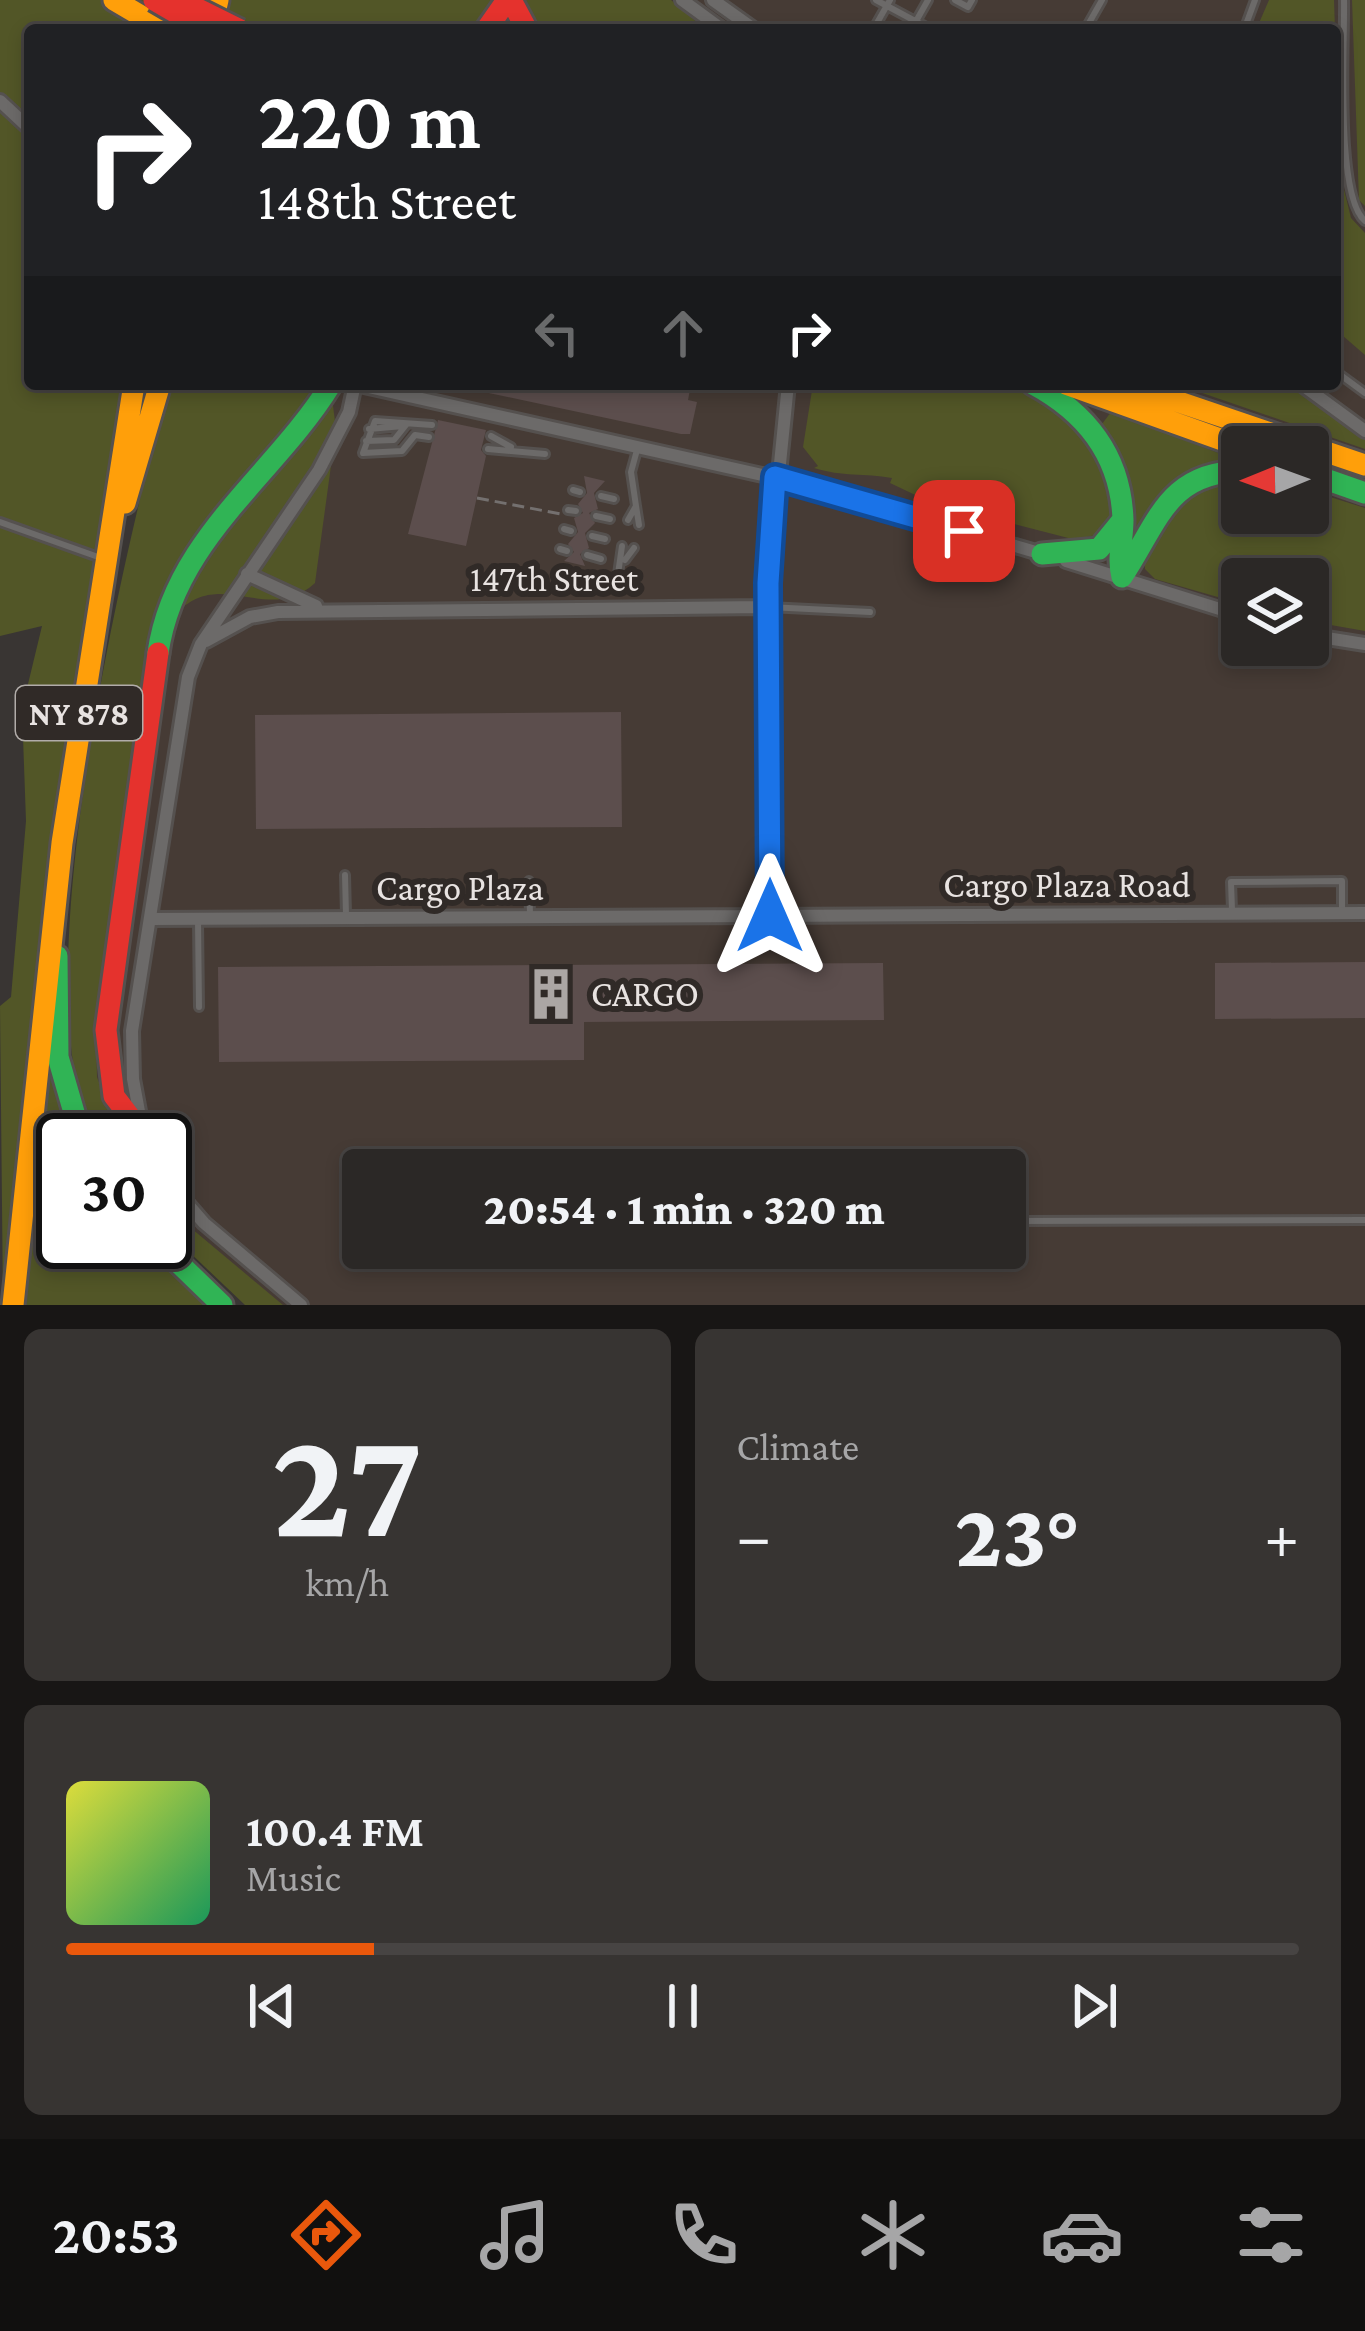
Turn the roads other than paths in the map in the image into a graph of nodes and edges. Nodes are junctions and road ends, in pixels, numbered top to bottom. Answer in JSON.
{"nodes":[{"id":1,"x":114,"y":0,"type":"edge"},
{"id":2,"x":154,"y":0,"type":"edge"},
{"id":3,"x":180,"y":0,"type":"edge"},
{"id":4,"x":509,"y":0,"type":"edge"},
{"id":5,"x":682,"y":0,"type":"edge"},
{"id":6,"x":713,"y":0,"type":"edge"},
{"id":7,"x":876,"y":0,"type":"edge"},
{"id":8,"x":955,"y":0,"type":"edge"},
{"id":9,"x":972,"y":0,"type":"edge"},
{"id":10,"x":1344,"y":0,"type":"edge"},
{"id":11,"x":888,"y":3,"type":"edge"},
{"id":12,"x":155,"y":24,"type":"edge"},
{"id":13,"x":198,"y":24,"type":"edge"},
{"id":14,"x":227,"y":24,"type":"edge"},
{"id":15,"x":491,"y":24,"type":"edge"},
{"id":16,"x":715,"y":24,"type":"edge"},
{"id":17,"x":747,"y":24,"type":"edge"},
{"id":18,"x":912,"y":24,"type":"edge"},
{"id":19,"x":0,"y":101,"type":"edge"},
{"id":20,"x":24,"y":123,"type":"edge"},
{"id":21,"x":1365,"y":221,"type":"edge"},
{"id":22,"x":133,"y":390,"type":"edge"},
{"id":23,"x":158,"y":390,"type":"edge"},
{"id":24,"x":327,"y":390,"type":"edge"},
{"id":25,"x":353,"y":390,"type":"edge"},
{"id":26,"x":382,"y":390,"type":"edge"},
{"id":27,"x":787,"y":390,"type":"edge"},
{"id":28,"x":1045,"y":390,"type":"edge"},
{"id":29,"x":1083,"y":390,"type":"edge"},
{"id":30,"x":1144,"y":390,"type":"edge"},
{"id":31,"x":1309,"y":390,"type":"edge"},
{"id":32,"x":432,"y":424,"type":"dead end"},
{"id":33,"x":406,"y":425,"type":"junction"},
{"id":34,"x":1365,"y":430,"type":"edge"},
{"id":35,"x":490,"y":436,"type":"dead end"},
{"id":36,"x":429,"y":437,"type":"dead end"},
{"id":37,"x":1221,"y":439,"type":"edge"},
{"id":38,"x":365,"y":440,"type":"junction"},
{"id":39,"x":638,"y":446,"type":"junction"},
{"id":40,"x":511,"y":447,"type":"junction"},
{"id":41,"x":488,"y":449,"type":"dead end"},
{"id":42,"x":545,"y":454,"type":"dead end"},
{"id":43,"x":1365,"y":465,"type":"edge"},
{"id":44,"x":1221,"y":472,"type":"edge"},
{"id":45,"x":775,"y":477,"type":"junction"},
{"id":46,"x":1329,"y":480,"type":"edge"},
{"id":47,"x":1329,"y":493,"type":"edge"},
{"id":48,"x":1365,"y":493,"type":"edge"},
{"id":49,"x":601,"y":496,"type":"dead end"},
{"id":50,"x":614,"y":499,"type":"dead end"},
{"id":51,"x":1365,"y":505,"type":"edge"},
{"id":52,"x":637,"y":506,"type":"junction"},
{"id":53,"x":1123,"y":510,"type":"junction"},
{"id":54,"x":596,"y":516,"type":"dead end"},
{"id":55,"x":610,"y":519,"type":"dead end"},
{"id":56,"x":628,"y":520,"type":"dead end"},
{"id":57,"x":0,"y":522,"type":"edge"},
{"id":58,"x":639,"y":525,"type":"dead end"},
{"id":59,"x":592,"y":536,"type":"dead end"},
{"id":60,"x":605,"y":539,"type":"dead end"},
{"id":61,"x":622,"y":546,"type":"dead end"},
{"id":62,"x":634,"y":548,"type":"dead end"},
{"id":63,"x":1042,"y":554,"type":"junction"},
{"id":64,"x":587,"y":555,"type":"dead end"},
{"id":65,"x":601,"y":559,"type":"dead end"},
{"id":66,"x":104,"y":560,"type":"junction"},
{"id":67,"x":625,"y":560,"type":"junction"},
{"id":68,"x":247,"y":574,"type":"junction"},
{"id":69,"x":618,"y":574,"type":"dead end"},
{"id":70,"x":1122,"y":577,"type":"junction"},
{"id":71,"x":100,"y":584,"type":"junction"},
{"id":72,"x":768,"y":608,"type":"junction"},
{"id":73,"x":1221,"y":609,"type":"edge"},
{"id":74,"x":327,"y":610,"type":"junction"},
{"id":75,"x":870,"y":613,"type":"dead end"},
{"id":76,"x":1329,"y":638,"type":"edge"},
{"id":77,"x":201,"y":644,"type":"junction"},
{"id":78,"x":1365,"y":644,"type":"edge"},
{"id":79,"x":59,"y":842,"type":"junction"},
{"id":80,"x":345,"y":875,"type":"dead end"},
{"id":81,"x":529,"y":881,"type":"dead end"},
{"id":82,"x":1365,"y":913,"type":"edge"},
{"id":83,"x":1232,"y":914,"type":"junction"},
{"id":84,"x":1342,"y":914,"type":"junction"},
{"id":85,"x":770,"y":916,"type":"junction"},
{"id":86,"x":530,"y":917,"type":"junction"},
{"id":87,"x":151,"y":919,"type":"junction"},
{"id":88,"x":198,"y":919,"type":"junction"},
{"id":89,"x":346,"y":919,"type":"junction"},
{"id":90,"x":199,"y":1007,"type":"dead end"},
{"id":91,"x":72,"y":1113,"type":"edge"},
{"id":92,"x":127,"y":1113,"type":"edge"},
{"id":93,"x":140,"y":1113,"type":"edge"},
{"id":94,"x":192,"y":1209,"type":"edge"},
{"id":95,"x":1365,"y":1220,"type":"edge"},
{"id":96,"x":1026,"y":1221,"type":"edge"},
{"id":97,"x":184,"y":1269,"type":"edge"},
{"id":98,"x":13,"y":1305,"type":"edge"},
{"id":99,"x":221,"y":1305,"type":"edge"},
{"id":100,"x":301,"y":1305,"type":"edge"}],
"edges":[{"from":1,"to":12,"type":"highway"},
{"from":2,"to":13,"type":"highway","bridge":true},
{"from":3,"to":14,"type":"highway","bridge":true},
{"from":4,"to":15,"type":"highway"},
{"from":5,"to":16,"type":"street"},
{"from":6,"to":17,"type":"street"},
{"from":7,"to":11,"type":"lane"},
{"from":8,"to":9,"type":"lane"},
{"from":10,"to":21,"type":"lane"},
{"from":11,"to":18,"type":"lane"},
{"from":19,"to":20,"type":"street"},
{"from":22,"to":66,"type":"highway","number":"NY 878"},
{"from":23,"to":71,"type":"highway"},
{"from":24,"to":92,"type":"highway"},
{"from":25,"to":68,"type":"street"},
{"from":26,"to":39,"type":"street"},
{"from":27,"to":45,"type":"street"},
{"from":28,"to":53,"type":"highway"},
{"from":29,"to":37,"type":"highway"},
{"from":30,"to":43,"type":"highway"},
{"from":31,"to":34,"type":"street"},
{"from":32,"to":33,"type":"lane"},
{"from":33,"to":38,"type":"lane"},
{"from":33,"to":38,"type":"lane"},
{"from":35,"to":40,"type":"lane"},
{"from":36,"to":38,"type":"lane"},
{"from":39,"to":45,"type":"street"},
{"from":39,"to":52,"type":"lane"},
{"from":40,"to":41,"type":"lane"},
{"from":40,"to":42,"type":"lane"},
{"from":44,"to":70,"type":"highway"},
{"from":45,"to":63,"type":"street"},
{"from":45,"to":72,"type":"street"},
{"from":46,"to":48,"type":"highway"},
{"from":47,"to":51,"type":"highway"},
{"from":49,"to":50,"type":"lane"},
{"from":52,"to":56,"type":"lane"},
{"from":52,"to":58,"type":"lane"},
{"from":53,"to":63,"type":"highway"},
{"from":53,"to":70,"type":"highway"},
{"from":54,"to":55,"type":"lane"},
{"from":57,"to":66,"type":"lane"},
{"from":59,"to":60,"type":"lane"},
{"from":61,"to":67,"type":"lane"},
{"from":62,"to":67,"type":"lane"},
{"from":63,"to":70,"type":"street"},
{"from":64,"to":65,"type":"lane"},
{"from":66,"to":71,"type":"highway","number":"NY 878"},
{"from":67,"to":69,"type":"lane"},
{"from":68,"to":74,"type":"street","name":"147th Street"},
{"from":68,"to":77,"type":"street"},
{"from":70,"to":73,"type":"street"},
{"from":71,"to":79,"type":"highway","number":"NY 878"},
{"from":72,"to":74,"type":"street","name":"147th Street"},
{"from":72,"to":75,"type":"lane","name":"147th Street"},
{"from":72,"to":85,"type":"street"},
{"from":74,"to":77,"type":"street"},
{"from":76,"to":78,"type":"street"},
{"from":77,"to":87,"type":"street"},
{"from":79,"to":91,"type":"highway"},
{"from":79,"to":98,"type":"highway","number":"NY 878"},
{"from":80,"to":89,"type":"lane"},
{"from":81,"to":86,"type":"lane"},
{"from":82,"to":84,"type":"street","name":"Cargo Plaza Road"},
{"from":83,"to":84,"type":"street","name":"Cargo Plaza Road"},
{"from":83,"to":84,"type":"lane"},
{"from":83,"to":85,"type":"street","name":"Cargo Plaza Road"},
{"from":85,"to":86,"type":"street","name":"Cargo Plaza"},
{"from":86,"to":89,"type":"street","name":"Cargo Plaza"},
{"from":87,"to":88,"type":"street","name":"Cargo Plaza"},
{"from":87,"to":93,"type":"street"},
{"from":88,"to":89,"type":"street","name":"Cargo Plaza"},
{"from":88,"to":90,"type":"lane"},
{"from":94,"to":100,"type":"street"},
{"from":95,"to":96,"type":"lane"},
{"from":97,"to":99,"type":"highway"}]}
